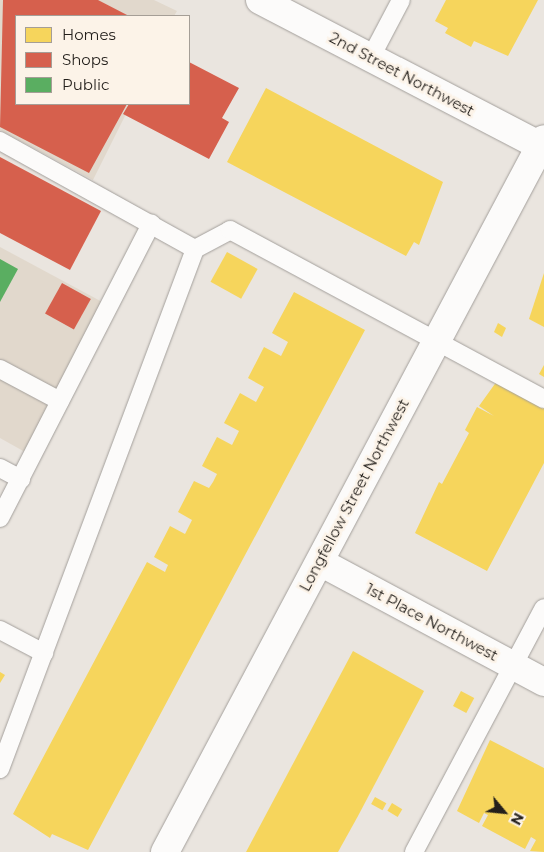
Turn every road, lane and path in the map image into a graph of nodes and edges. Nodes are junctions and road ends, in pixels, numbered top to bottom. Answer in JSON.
{"nodes":[{"id":1,"x":260,"y":0,"type":"edge"},
{"id":2,"x":401,"y":0,"type":"edge"},
{"id":3,"x":371,"y":57,"type":"junction"},
{"id":4,"x":0,"y":140,"type":"edge"},
{"id":5,"x":543,"y":145,"type":"edge"},
{"id":6,"x":151,"y":224,"type":"junction"},
{"id":7,"x":195,"y":249,"type":"junction"},
{"id":8,"x":437,"y":338,"type":"junction"},
{"id":9,"x":0,"y":369,"type":"edge"},
{"id":10,"x":544,"y":399,"type":"edge"},
{"id":11,"x":60,"y":401,"type":"junction"},
{"id":12,"x":0,"y":468,"type":"edge"},
{"id":13,"x":20,"y":478,"type":"junction"},
{"id":14,"x":0,"y":518,"type":"edge"},
{"id":15,"x":320,"y":562,"type":"junction"},
{"id":16,"x":544,"y":608,"type":"edge"},
{"id":17,"x":0,"y":630,"type":"edge"},
{"id":18,"x":44,"y":653,"type":"junction"},
{"id":19,"x":514,"y":666,"type":"junction"},
{"id":20,"x":544,"y":682,"type":"edge"},
{"id":21,"x":0,"y":769,"type":"edge"},
{"id":22,"x":165,"y":852,"type":"edge"},
{"id":23,"x":414,"y":852,"type":"edge"}],
"edges":[{"from":1,"to":3,"type":"street","name":"2nd Street Northwest"},
{"from":2,"to":3,"type":"lane"},
{"from":3,"to":5,"type":"street","name":"2nd Street Northwest"},
{"from":4,"to":6,"type":"lane"},
{"from":5,"to":8,"type":"street","name":"Longfellow Street Northwest"},
{"from":6,"to":7,"type":"lane"},
{"from":6,"to":11,"type":"lane"},
{"from":7,"to":8,"type":"lane"},
{"from":7,"to":18,"type":"lane"},
{"from":8,"to":10,"type":"lane"},
{"from":8,"to":15,"type":"street","name":"Longfellow Street Northwest"},
{"from":9,"to":11,"type":"lane"},
{"from":11,"to":13,"type":"lane"},
{"from":12,"to":13,"type":"lane"},
{"from":13,"to":14,"type":"lane"},
{"from":15,"to":19,"type":"street","name":"1st Place Northwest"},
{"from":15,"to":22,"type":"street","name":"Longfellow Street Northwest"},
{"from":16,"to":19,"type":"lane"},
{"from":17,"to":18,"type":"lane"},
{"from":18,"to":21,"type":"lane"},
{"from":19,"to":20,"type":"street","name":"1st Place Northwest"},
{"from":19,"to":23,"type":"lane"}]}
